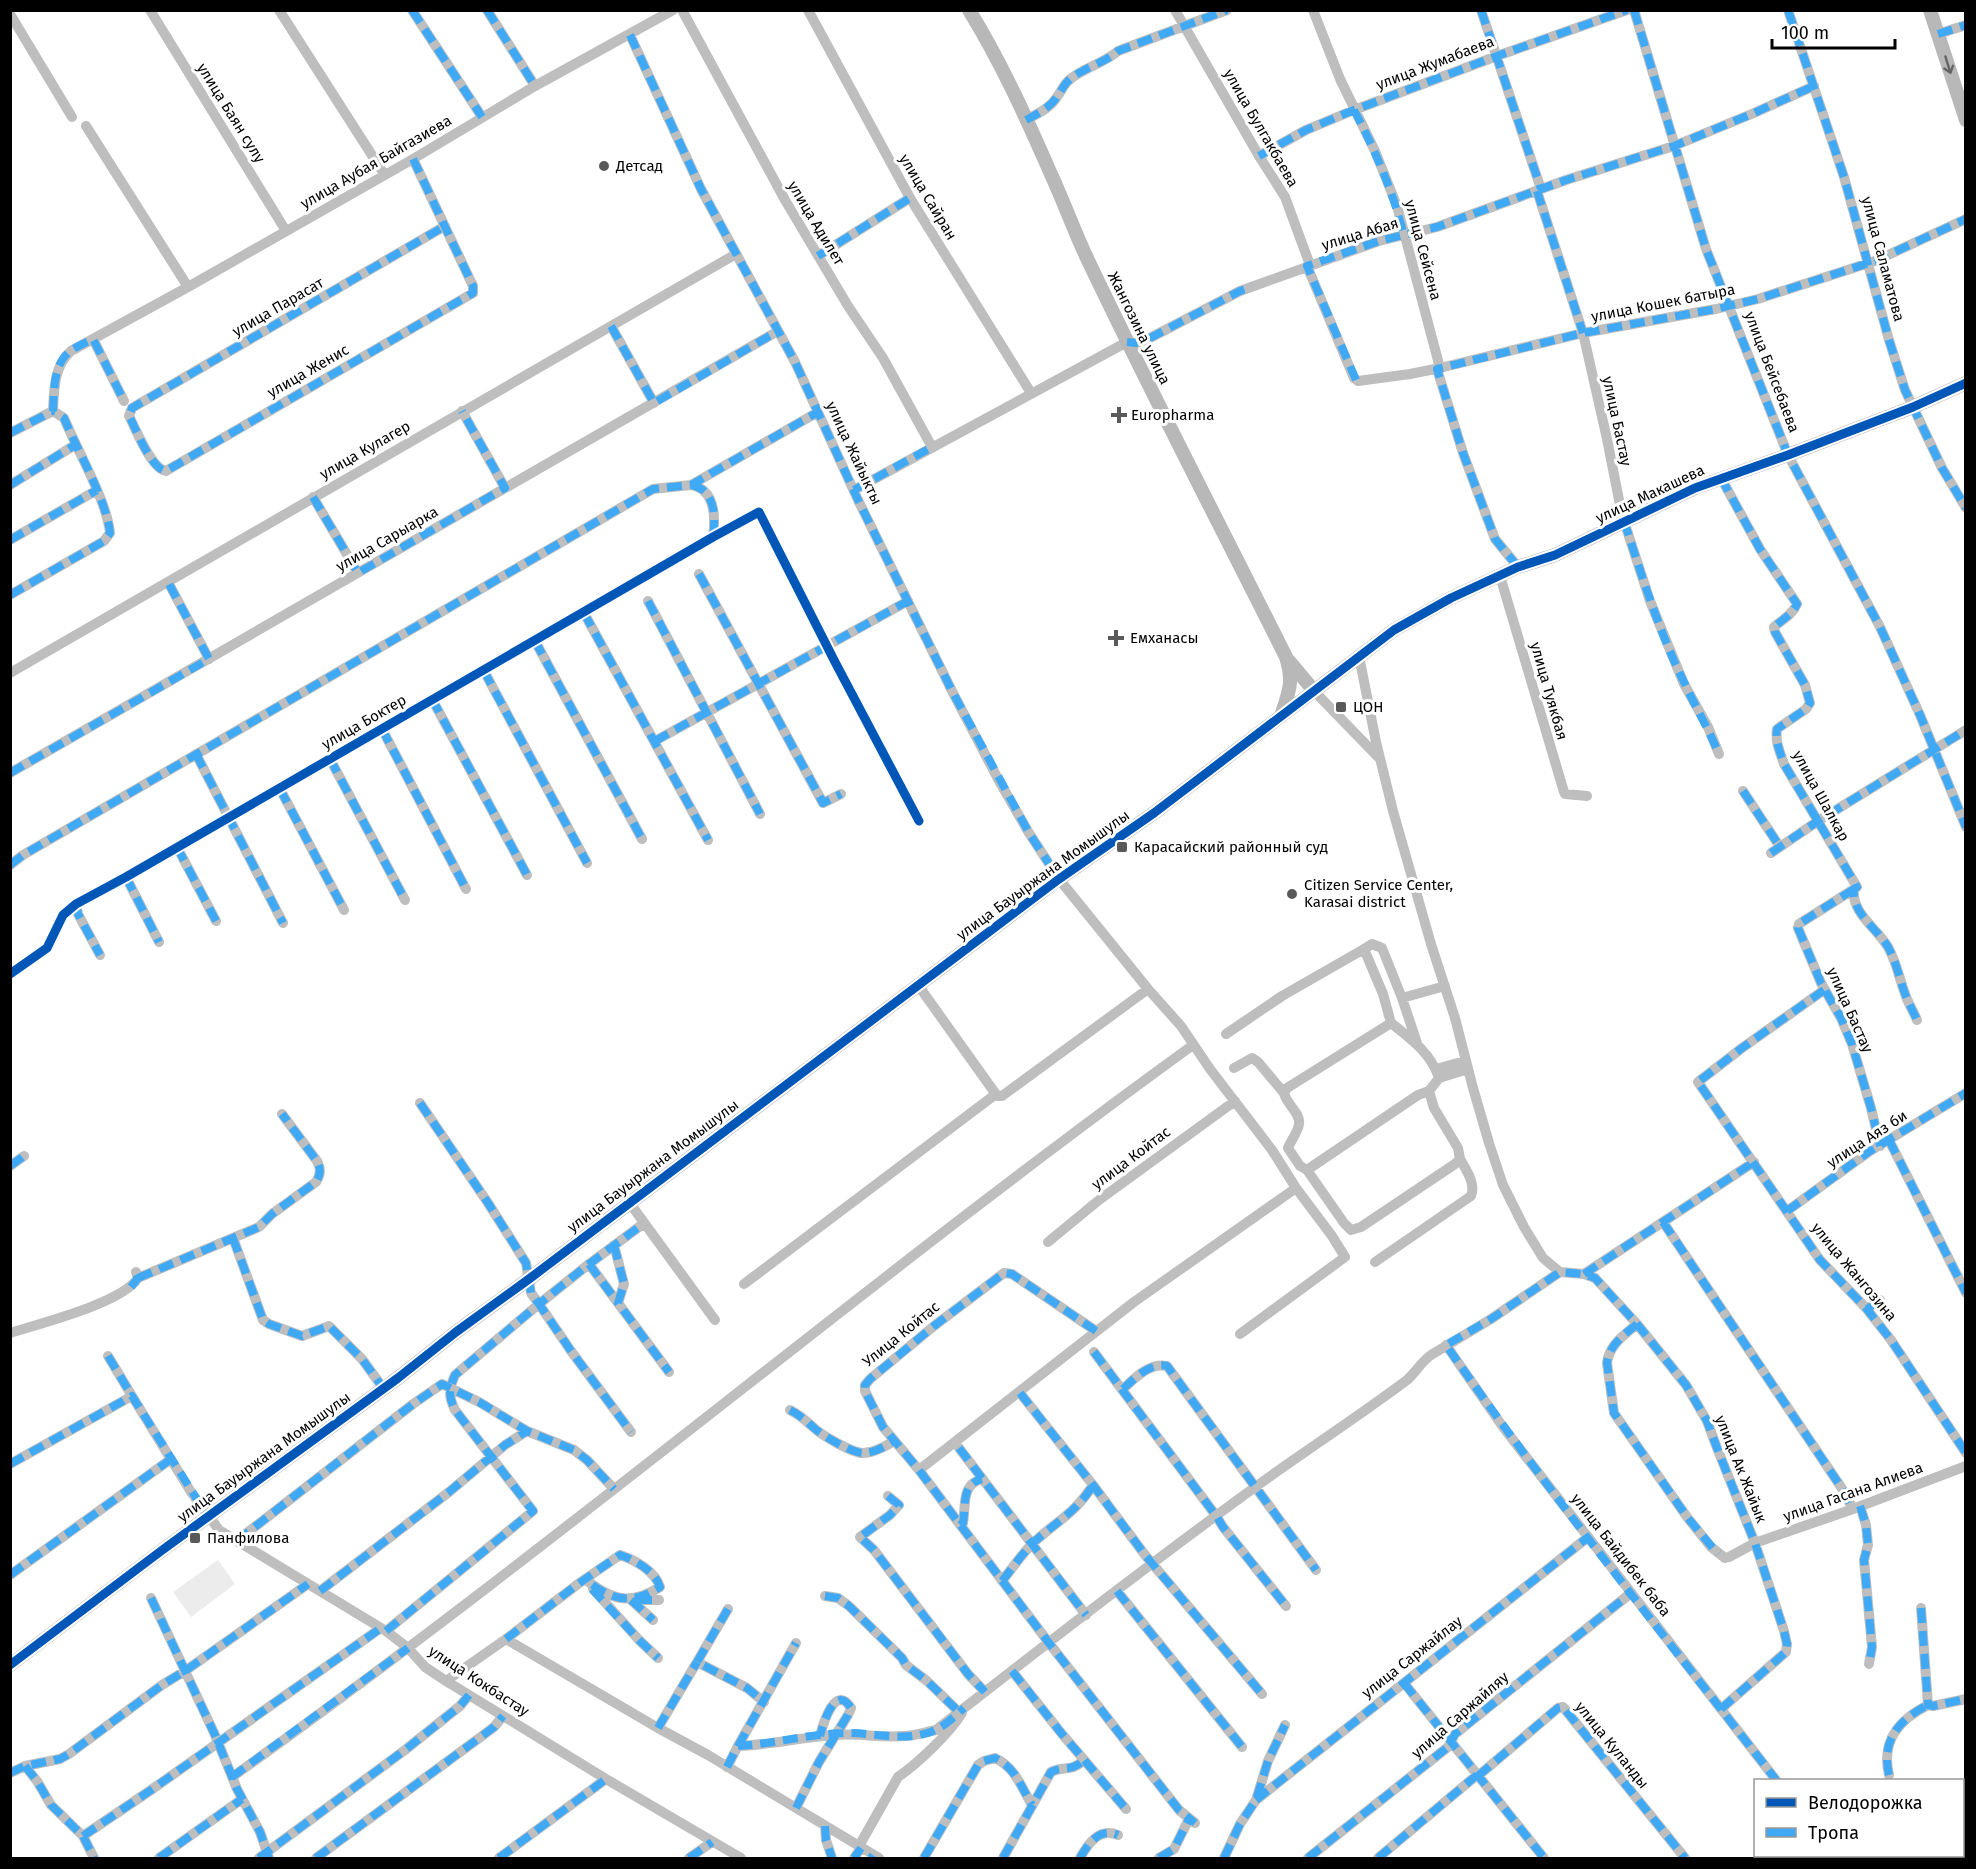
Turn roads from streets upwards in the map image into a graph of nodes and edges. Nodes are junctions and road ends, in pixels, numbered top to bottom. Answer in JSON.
{"nodes":[{"id":1,"x":150,"y":10,"type":"edge"},
{"id":2,"x":279,"y":10,"type":"edge"},
{"id":3,"x":412,"y":10,"type":"edge"},
{"id":4,"x":487,"y":10,"type":"edge"},
{"id":5,"x":673,"y":10,"type":"edge"},
{"id":6,"x":682,"y":10,"type":"edge"},
{"id":7,"x":808,"y":10,"type":"edge"},
{"id":8,"x":969,"y":10,"type":"edge"},
{"id":9,"x":1175,"y":10,"type":"edge"},
{"id":10,"x":1227,"y":10,"type":"edge"},
{"id":11,"x":1313,"y":10,"type":"edge"},
{"id":12,"x":1481,"y":10,"type":"edge"},
{"id":13,"x":1627,"y":10,"type":"edge"},
{"id":14,"x":1634,"y":10,"type":"edge"},
{"id":15,"x":1788,"y":10,"type":"edge"},
{"id":16,"x":1930,"y":10,"type":"edge"},
{"id":17,"x":10,"y":14,"type":"edge"},
{"id":18,"x":1965,"y":25,"type":"edge"},
{"id":19,"x":1184,"y":26,"type":"junction"},
{"id":20,"x":1938,"y":34,"type":"junction"},
{"id":21,"x":630,"y":35,"type":"junction"},
{"id":22,"x":1497,"y":56,"type":"junction"},
{"id":23,"x":535,"y":86,"type":"junction"},
{"id":24,"x":1814,"y":86,"type":"junction"},
{"id":25,"x":1354,"y":110,"type":"junction"},
{"id":26,"x":72,"y":117,"type":"dead end"},
{"id":27,"x":482,"y":117,"type":"junction"},
{"id":28,"x":1026,"y":120,"type":"junction"},
{"id":29,"x":1965,"y":120,"type":"edge"},
{"id":30,"x":86,"y":126,"type":"dead end"},
{"id":31,"x":1674,"y":146,"type":"junction"},
{"id":32,"x":1259,"y":156,"type":"junction"},
{"id":33,"x":413,"y":159,"type":"junction"},
{"id":34,"x":384,"y":174,"type":"junction"},
{"id":35,"x":1539,"y":190,"type":"junction"},
{"id":36,"x":910,"y":198,"type":"junction"},
{"id":37,"x":1965,"y":219,"type":"edge"},
{"id":38,"x":445,"y":226,"type":"junction"},
{"id":39,"x":286,"y":231,"type":"junction"},
{"id":40,"x":1404,"y":236,"type":"junction"},
{"id":41,"x":736,"y":254,"type":"junction"},
{"id":42,"x":818,"y":256,"type":"junction"},
{"id":43,"x":1869,"y":262,"type":"junction"},
{"id":44,"x":1309,"y":266,"type":"junction"},
{"id":45,"x":188,"y":287,"type":"junction"},
{"id":46,"x":1730,"y":306,"type":"junction"},
{"id":47,"x":611,"y":326,"type":"junction"},
{"id":48,"x":778,"y":331,"type":"junction"},
{"id":49,"x":1583,"y":333,"type":"junction"},
{"id":50,"x":93,"y":339,"type":"junction"},
{"id":51,"x":1127,"y":342,"type":"junction"},
{"id":52,"x":1438,"y":369,"type":"junction"},
{"id":53,"x":1356,"y":380,"type":"joint"},
{"id":54,"x":1965,"y":383,"type":"edge"},
{"id":55,"x":1031,"y":393,"type":"junction"},
{"id":56,"x":124,"y":401,"type":"dead end"},
{"id":57,"x":654,"y":403,"type":"junction"},
{"id":58,"x":1913,"y":407,"type":"junction"},
{"id":59,"x":53,"y":411,"type":"junction"},
{"id":60,"x":462,"y":411,"type":"junction"},
{"id":61,"x":818,"y":412,"type":"junction"},
{"id":62,"x":10,"y":433,"type":"edge"},
{"id":63,"x":75,"y":445,"type":"junction"},
{"id":64,"x":932,"y":447,"type":"junction"},
{"id":65,"x":1788,"y":455,"type":"junction"},
{"id":66,"x":158,"y":468,"type":"joint"},
{"id":67,"x":1721,"y":478,"type":"junction"},
{"id":68,"x":10,"y":485,"type":"edge"},
{"id":69,"x":691,"y":485,"type":"junction"},
{"id":70,"x":505,"y":489,"type":"junction"},
{"id":71,"x":97,"y":490,"type":"junction"},
{"id":72,"x":854,"y":490,"type":"junction"},
{"id":73,"x":313,"y":497,"type":"junction"},
{"id":74,"x":1965,"y":508,"type":"edge"},
{"id":75,"x":1624,"y":521,"type":"junction"},
{"id":76,"x":713,"y":537,"type":"junction"},
{"id":77,"x":10,"y":540,"type":"edge"},
{"id":78,"x":1518,"y":567,"type":"junction"},
{"id":79,"x":358,"y":573,"type":"junction"},
{"id":80,"x":699,"y":574,"type":"dead end"},
{"id":81,"x":1500,"y":576,"type":"junction"},
{"id":82,"x":168,"y":582,"type":"junction"},
{"id":83,"x":10,"y":595,"type":"edge"},
{"id":84,"x":648,"y":601,"type":"dead end"},
{"id":85,"x":908,"y":601,"type":"junction"},
{"id":86,"x":584,"y":613,"type":"junction"},
{"id":87,"x":535,"y":641,"type":"junction"},
{"id":88,"x":828,"y":646,"type":"junction"},
{"id":89,"x":1359,"y":656,"type":"junction"},
{"id":90,"x":1286,"y":657,"type":"junction"},
{"id":91,"x":209,"y":659,"type":"junction"},
{"id":92,"x":484,"y":671,"type":"junction"},
{"id":93,"x":10,"y":673,"type":"edge"},
{"id":94,"x":759,"y":683,"type":"junction"},
{"id":95,"x":1315,"y":692,"type":"junction"},
{"id":96,"x":432,"y":699,"type":"junction"},
{"id":97,"x":706,"y":711,"type":"junction"},
{"id":98,"x":1281,"y":716,"type":"junction"},
{"id":99,"x":382,"y":729,"type":"junction"},
{"id":100,"x":1965,"y":730,"type":"edge"},
{"id":101,"x":655,"y":741,"type":"junction"},
{"id":102,"x":1934,"y":751,"type":"junction"},
{"id":103,"x":196,"y":754,"type":"junction"},
{"id":104,"x":1719,"y":754,"type":"dead end"},
{"id":105,"x":330,"y":759,"type":"junction"},
{"id":106,"x":1380,"y":760,"type":"junction"},
{"id":107,"x":10,"y":773,"type":"edge"},
{"id":108,"x":280,"y":789,"type":"junction"},
{"id":109,"x":1743,"y":791,"type":"dead end"},
{"id":110,"x":841,"y":794,"type":"dead end"},
{"id":111,"x":1587,"y":796,"type":"dead end"},
{"id":112,"x":760,"y":814,"type":"dead end"},
{"id":113,"x":227,"y":817,"type":"junction"},
{"id":114,"x":919,"y":821,"type":"dead end"},
{"id":115,"x":1818,"y":821,"type":"junction"},
{"id":116,"x":1965,"y":827,"type":"edge"},
{"id":117,"x":642,"y":839,"type":"dead end"},
{"id":118,"x":708,"y":840,"type":"dead end"},
{"id":119,"x":177,"y":847,"type":"junction"},
{"id":120,"x":587,"y":863,"type":"dead end"},
{"id":121,"x":10,"y":864,"type":"edge"},
{"id":122,"x":527,"y":875,"type":"dead end"},
{"id":123,"x":126,"y":877,"type":"junction"},
{"id":124,"x":1059,"y":879,"type":"junction"},
{"id":125,"x":466,"y":889,"type":"dead end"},
{"id":126,"x":1854,"y":889,"type":"junction"},
{"id":127,"x":405,"y":900,"type":"dead end"},
{"id":128,"x":76,"y":904,"type":"junction"},
{"id":129,"x":344,"y":910,"type":"dead end"},
{"id":130,"x":216,"y":921,"type":"dead end"},
{"id":131,"x":283,"y":923,"type":"dead end"},
{"id":132,"x":159,"y":942,"type":"dead end"},
{"id":133,"x":1364,"y":949,"type":"junction"},
{"id":134,"x":100,"y":955,"type":"dead end"},
{"id":135,"x":10,"y":974,"type":"edge"},
{"id":136,"x":918,"y":985,"type":"junction"},
{"id":137,"x":1445,"y":986,"type":"junction"},
{"id":138,"x":1148,"y":989,"type":"junction"},
{"id":139,"x":1824,"y":990,"type":"junction"},
{"id":140,"x":1402,"y":998,"type":"junction"},
{"id":141,"x":1917,"y":1020,"type":"dead end"},
{"id":142,"x":1391,"y":1023,"type":"junction"},
{"id":143,"x":1226,"y":1034,"type":"dead end"},
{"id":144,"x":1417,"y":1043,"type":"junction"},
{"id":145,"x":1193,"y":1045,"type":"junction"},
{"id":146,"x":1466,"y":1065,"type":"junction"},
{"id":147,"x":1234,"y":1068,"type":"dead end"},
{"id":148,"x":1438,"y":1073,"type":"junction"},
{"id":149,"x":1429,"y":1091,"type":"junction"},
{"id":150,"x":1284,"y":1093,"type":"junction"},
{"id":151,"x":1965,"y":1093,"type":"edge"},
{"id":152,"x":996,"y":1094,"type":"junction"},
{"id":153,"x":1235,"y":1101,"type":"junction"},
{"id":154,"x":420,"y":1103,"type":"dead end"},
{"id":155,"x":282,"y":1114,"type":"dead end"},
{"id":156,"x":1885,"y":1143,"type":"junction"},
{"id":157,"x":24,"y":1156,"type":"dead end"},
{"id":158,"x":1460,"y":1159,"type":"junction"},
{"id":159,"x":1754,"y":1162,"type":"junction"},
{"id":160,"x":10,"y":1166,"type":"edge"},
{"id":161,"x":1307,"y":1170,"type":"junction"},
{"id":162,"x":1296,"y":1188,"type":"junction"},
{"id":163,"x":629,"y":1202,"type":"junction"},
{"id":164,"x":1787,"y":1211,"type":"junction"},
{"id":165,"x":1664,"y":1222,"type":"junction"},
{"id":166,"x":643,"y":1224,"type":"junction"},
{"id":167,"x":233,"y":1238,"type":"junction"},
{"id":168,"x":1047,"y":1242,"type":"dead end"},
{"id":169,"x":614,"y":1245,"type":"junction"},
{"id":170,"x":1375,"y":1262,"type":"dead end"},
{"id":171,"x":589,"y":1264,"type":"junction"},
{"id":172,"x":1560,"y":1272,"type":"junction"},
{"id":173,"x":1584,"y":1274,"type":"junction"},
{"id":174,"x":744,"y":1284,"type":"dead end"},
{"id":175,"x":530,"y":1286,"type":"junction"},
{"id":176,"x":1965,"y":1293,"type":"edge"},
{"id":177,"x":1880,"y":1300,"type":"dead end"},
{"id":178,"x":618,"y":1303,"type":"junction"},
{"id":179,"x":539,"y":1305,"type":"junction"},
{"id":180,"x":1867,"y":1308,"type":"junction"},
{"id":181,"x":715,"y":1320,"type":"dead end"},
{"id":182,"x":1637,"y":1324,"type":"junction"},
{"id":183,"x":1096,"y":1331,"type":"junction"},
{"id":184,"x":10,"y":1333,"type":"edge"},
{"id":185,"x":1240,"y":1334,"type":"dead end"},
{"id":186,"x":1446,"y":1345,"type":"junction"},
{"id":187,"x":1094,"y":1352,"type":"dead end"},
{"id":188,"x":108,"y":1356,"type":"dead end"},
{"id":189,"x":669,"y":1372,"type":"dead end"},
{"id":190,"x":450,"y":1387,"type":"junction"},
{"id":191,"x":384,"y":1388,"type":"junction"},
{"id":192,"x":1123,"y":1389,"type":"junction"},
{"id":193,"x":1020,"y":1393,"type":"junction"},
{"id":194,"x":132,"y":1396,"type":"junction"},
{"id":195,"x":790,"y":1410,"type":"dead end"},
{"id":196,"x":527,"y":1431,"type":"junction"},
{"id":197,"x":631,"y":1432,"type":"dead end"},
{"id":198,"x":894,"y":1441,"type":"junction"},
{"id":199,"x":959,"y":1448,"type":"dead end"},
{"id":200,"x":1965,"y":1453,"type":"edge"},
{"id":201,"x":491,"y":1457,"type":"junction"},
{"id":202,"x":171,"y":1458,"type":"junction"},
{"id":203,"x":10,"y":1464,"type":"edge"},
{"id":204,"x":1965,"y":1466,"type":"edge"},
{"id":205,"x":919,"y":1470,"type":"junction"},
{"id":206,"x":982,"y":1479,"type":"junction"},
{"id":207,"x":1093,"y":1485,"type":"junction"},
{"id":208,"x":1254,"y":1488,"type":"junction"},
{"id":209,"x":614,"y":1489,"type":"junction"},
{"id":210,"x":888,"y":1496,"type":"dead end"},
{"id":211,"x":1857,"y":1507,"type":"junction"},
{"id":212,"x":208,"y":1517,"type":"junction"},
{"id":213,"x":1217,"y":1517,"type":"junction"},
{"id":214,"x":959,"y":1525,"type":"junction"},
{"id":215,"x":1587,"y":1538,"type":"junction"},
{"id":216,"x":239,"y":1543,"type":"junction"},
{"id":217,"x":1755,"y":1543,"type":"junction"},
{"id":218,"x":1032,"y":1545,"type":"junction"},
{"id":219,"x":1154,"y":1563,"type":"junction"},
{"id":220,"x":1316,"y":1570,"type":"dead end"},
{"id":221,"x":10,"y":1575,"type":"edge"},
{"id":222,"x":585,"y":1579,"type":"junction"},
{"id":223,"x":1002,"y":1581,"type":"junction"},
{"id":224,"x":308,"y":1584,"type":"junction"},
{"id":225,"x":320,"y":1591,"type":"junction"},
{"id":226,"x":1117,"y":1591,"type":"junction"},
{"id":227,"x":1632,"y":1593,"type":"junction"},
{"id":228,"x":825,"y":1596,"type":"dead end"},
{"id":229,"x":152,"y":1598,"type":"dead end"},
{"id":230,"x":631,"y":1600,"type":"junction"},
{"id":231,"x":658,"y":1600,"type":"dead end"},
{"id":232,"x":1286,"y":1606,"type":"dead end"},
{"id":233,"x":728,"y":1608,"type":"dead end"},
{"id":234,"x":1921,"y":1608,"type":"dead end"},
{"id":235,"x":1086,"y":1615,"type":"junction"},
{"id":236,"x":653,"y":1620,"type":"dead end"},
{"id":237,"x":383,"y":1629,"type":"junction"},
{"id":238,"x":506,"y":1640,"type":"junction"},
{"id":239,"x":796,"y":1643,"type":"dead end"},
{"id":240,"x":1049,"y":1643,"type":"junction"},
{"id":241,"x":408,"y":1648,"type":"junction"},
{"id":242,"x":658,"y":1658,"type":"dead end"},
{"id":243,"x":697,"y":1662,"type":"junction"},
{"id":244,"x":1869,"y":1664,"type":"dead end"},
{"id":245,"x":10,"y":1665,"type":"edge"},
{"id":246,"x":185,"y":1671,"type":"junction"},
{"id":247,"x":1012,"y":1671,"type":"junction"},
{"id":248,"x":446,"y":1681,"type":"junction"},
{"id":249,"x":1404,"y":1683,"type":"junction"},
{"id":250,"x":985,"y":1692,"type":"junction"},
{"id":251,"x":1262,"y":1694,"type":"dead end"},
{"id":252,"x":469,"y":1695,"type":"junction"},
{"id":253,"x":1965,"y":1699,"type":"edge"},
{"id":254,"x":764,"y":1702,"type":"junction"},
{"id":255,"x":1928,"y":1705,"type":"junction"},
{"id":256,"x":1721,"y":1709,"type":"junction"},
{"id":257,"x":962,"y":1710,"type":"junction"},
{"id":258,"x":503,"y":1716,"type":"junction"},
{"id":259,"x":1285,"y":1725,"type":"dead end"},
{"id":260,"x":658,"y":1728,"type":"junction"},
{"id":261,"x":837,"y":1734,"type":"junction"},
{"id":262,"x":820,"y":1736,"type":"junction"},
{"id":263,"x":218,"y":1742,"type":"junction"},
{"id":264,"x":1451,"y":1744,"type":"junction"},
{"id":265,"x":738,"y":1746,"type":"junction"},
{"id":266,"x":1242,"y":1747,"type":"dead end"},
{"id":267,"x":1084,"y":1760,"type":"junction"},
{"id":268,"x":25,"y":1766,"type":"junction"},
{"id":269,"x":727,"y":1767,"type":"junction"},
{"id":270,"x":10,"y":1773,"type":"edge"},
{"id":271,"x":1477,"y":1775,"type":"junction"},
{"id":272,"x":1889,"y":1775,"type":"dead end"},
{"id":273,"x":232,"y":1778,"type":"junction"},
{"id":274,"x":606,"y":1779,"type":"junction"},
{"id":275,"x":1775,"y":1779,"type":"edge"},
{"id":276,"x":242,"y":1798,"type":"junction"},
{"id":277,"x":1256,"y":1800,"type":"junction"},
{"id":278,"x":1032,"y":1805,"type":"junction"},
{"id":279,"x":796,"y":1808,"type":"junction"},
{"id":280,"x":1126,"y":1809,"type":"dead end"},
{"id":281,"x":825,"y":1826,"type":"junction"},
{"id":282,"x":1118,"y":1835,"type":"dead end"},
{"id":283,"x":83,"y":1836,"type":"junction"},
{"id":284,"x":712,"y":1842,"type":"junction"},
{"id":285,"x":860,"y":1847,"type":"junction"},
{"id":286,"x":265,"y":1857,"type":"edge"},
{"id":287,"x":875,"y":1857,"type":"edge"},
{"id":288,"x":1382,"y":1857,"type":"edge"},
{"id":289,"x":94,"y":1858,"type":"edge"},
{"id":290,"x":159,"y":1858,"type":"edge"},
{"id":291,"x":316,"y":1858,"type":"edge"},
{"id":292,"x":499,"y":1858,"type":"edge"},
{"id":293,"x":689,"y":1858,"type":"edge"},
{"id":294,"x":741,"y":1858,"type":"edge"},
{"id":295,"x":832,"y":1858,"type":"edge"},
{"id":296,"x":854,"y":1858,"type":"edge"},
{"id":297,"x":924,"y":1858,"type":"edge"},
{"id":298,"x":1003,"y":1858,"type":"edge"},
{"id":299,"x":1080,"y":1858,"type":"edge"},
{"id":300,"x":1159,"y":1858,"type":"edge"},
{"id":301,"x":1224,"y":1858,"type":"edge"},
{"id":302,"x":1308,"y":1858,"type":"edge"},
{"id":303,"x":1544,"y":1858,"type":"edge"},
{"id":304,"x":1685,"y":1858,"type":"edge"}],
"edges":[{"from":1,"to":39,"type":"street","name":"улица Баян сулу"},
{"from":2,"to":34,"type":"street"},
{"from":3,"to":27,"type":"street"},
{"from":4,"to":23,"type":"street"},
{"from":5,"to":21,"type":"street","name":"улица Аубая Байгазиева"},
{"from":6,"to":42,"type":"street","name":"улица Адилет"},
{"from":7,"to":36,"type":"street","name":"улица Сайран"},
{"from":8,"to":28,"type":"street","name":"Жангозина улица"},
{"from":9,"to":19,"type":"street","name":"улица Булгакбаева"},
{"from":10,"to":19,"type":"street"},
{"from":11,"to":25,"type":"street","name":"улица Сейсена"},
{"from":12,"to":22,"type":"street","name":"улица Бастау"},
{"from":13,"to":22,"type":"street","name":"улица Жумабаева"},
{"from":14,"to":31,"type":"street","name":"улица Бейсебаева"},
{"from":15,"to":24,"type":"street","name":"улица Саламатова"},
{"from":16,"to":20,"type":"street"},
{"from":17,"to":26,"type":"street"},
{"from":18,"to":20,"type":"street"},
{"from":19,"to":28,"type":"street"},
{"from":19,"to":32,"type":"street","name":"улица Булгакбаева"},
{"from":20,"to":29,"type":"street","one_way":true},
{"from":21,"to":23,"type":"street","name":"улица Аубая Байгазиева"},
{"from":21,"to":41,"type":"street","name":"улица Жайыкты"},
{"from":22,"to":25,"type":"street","name":"улица Жумабаева"},
{"from":22,"to":35,"type":"street","name":"улица Бастау"},
{"from":23,"to":27,"type":"street","name":"улица Аубая Байгазиева"},
{"from":24,"to":31,"type":"street","name":"улица Абая"},
{"from":24,"to":43,"type":"street","name":"улица Саламатова"},
{"from":25,"to":32,"type":"street","name":"улица Жумабаева"},
{"from":25,"to":40,"type":"street","name":"улица Сейсена"},
{"from":27,"to":33,"type":"street","name":"улица Аубая Байгазиева"},
{"from":28,"to":51,"type":"street","name":"Жангозина улица"},
{"from":30,"to":45,"type":"street"},
{"from":31,"to":35,"type":"street","name":"улица Абая"},
{"from":31,"to":46,"type":"street","name":"улица Бейсебаева"},
{"from":32,"to":44,"type":"street","name":"улица Булгакбаева"},
{"from":33,"to":34,"type":"street","name":"улица Аубая Байгазиева"},
{"from":33,"to":38,"type":"street"},
{"from":34,"to":39,"type":"street","name":"улица Аубая Байгазиева"},
{"from":35,"to":40,"type":"street","name":"улица Абая"},
{"from":35,"to":49,"type":"street","name":"улица Бастау"},
{"from":36,"to":42,"type":"street"},
{"from":36,"to":55,"type":"street","name":"улица Сайран"},
{"from":37,"to":43,"type":"street","name":"улица Кошек батыра"},
{"from":38,"to":66,"type":"street","name":"улица Парасат"},
{"from":38,"to":66,"type":"street","name":"улица Женис"},
{"from":39,"to":45,"type":"street","name":"улица Аубая Байгазиева"},
{"from":40,"to":44,"type":"street","name":"улица Абая"},
{"from":40,"to":52,"type":"street","name":"улица Сейсена"},
{"from":41,"to":47,"type":"street","name":"улица Кулагер"},
{"from":41,"to":48,"type":"street","name":"улица Жайыкты"},
{"from":42,"to":64,"type":"street","name":"улица Адилет"},
{"from":43,"to":46,"type":"street","name":"улица Кошек батыра"},
{"from":43,"to":58,"type":"street","name":"улица Саламатова"},
{"from":44,"to":51,"type":"street","name":"улица Абая"},
{"from":44,"to":53,"type":"street","name":"улица Булгакбаева"},
{"from":45,"to":50,"type":"street","name":"улица Аубая Байгазиева"},
{"from":46,"to":49,"type":"street","name":"улица Кошек батыра"},
{"from":46,"to":65,"type":"street","name":"улица Бейсебаева"},
{"from":47,"to":57,"type":"street"},
{"from":47,"to":60,"type":"street","name":"улица Кулагер"},
{"from":48,"to":57,"type":"street","name":"улица Сарыарка"},
{"from":48,"to":61,"type":"street","name":"улица Жайыкты"},
{"from":49,"to":52,"type":"street","name":"улица Кошек батыра"},
{"from":49,"to":75,"type":"street","name":"улица Бастау"},
{"from":50,"to":56,"type":"street"},
{"from":50,"to":59,"type":"street","name":"улица Аубая Байгазиева"},
{"from":51,"to":55,"type":"street","name":"улица Абая"},
{"from":51,"to":90,"type":"street","name":"Жангозина улица"},
{"from":52,"to":53,"type":"street","name":"улица Кошек батыра"},
{"from":52,"to":78,"type":"street","name":"улица Сейсена"},
{"from":54,"to":58,"type":"street","name":"улица Макашева"},
{"from":55,"to":64,"type":"street","name":"улица Абая"},
{"from":57,"to":70,"type":"street","name":"улица Сарыарка"},
{"from":58,"to":65,"type":"street","name":"улица Макашева"},
{"from":58,"to":74,"type":"street","name":"улица Саламатова"},
{"from":59,"to":62,"type":"street"},
{"from":59,"to":63,"type":"street"},
{"from":60,"to":70,"type":"street"},
{"from":60,"to":73,"type":"street","name":"улица Кулагер"},
{"from":61,"to":69,"type":"street"},
{"from":61,"to":72,"type":"street","name":"улица Жайыкты"},
{"from":63,"to":68,"type":"street"},
{"from":63,"to":71,"type":"street"},
{"from":64,"to":72,"type":"street","name":"улица Абая"},
{"from":65,"to":67,"type":"street","name":"улица Макашева"},
{"from":65,"to":102,"type":"street","name":"улица Бейсебаева"},
{"from":67,"to":75,"type":"street","name":"улица Макашева"},
{"from":67,"to":115,"type":"street","name":"улица Шалкар"},
{"from":69,"to":76,"type":"street"},
{"from":69,"to":103,"type":"street"},
{"from":70,"to":79,"type":"street","name":"улица Сарыарка"},
{"from":71,"to":77,"type":"street"},
{"from":71,"to":83,"type":"street"},
{"from":72,"to":85,"type":"street","name":"улица Жайыкты"},
{"from":73,"to":79,"type":"street"},
{"from":73,"to":82,"type":"street","name":"улица Кулагер"},
{"from":75,"to":78,"type":"street","name":"улица Макашева"},
{"from":75,"to":104,"type":"street","name":"улица Бастау"},
{"from":76,"to":86,"type":"street","name":"улица Боктер"},
{"from":76,"to":88,"type":"street","name":"улица Боктер"},
{"from":78,"to":81,"type":"street","name":"улица Макашева"},
{"from":79,"to":91,"type":"street","name":"улица Сарыарка"},
{"from":80,"to":94,"type":"street"},
{"from":81,"to":89,"type":"street","name":"улица Макашева"},
{"from":81,"to":111,"type":"street","name":"улица Туякбая"},
{"from":82,"to":91,"type":"street"},
{"from":82,"to":93,"type":"street","name":"улица Кулагер"},
{"from":84,"to":97,"type":"street"},
{"from":85,"to":88,"type":"street"},
{"from":85,"to":124,"type":"street","name":"улица Жайыкты"},
{"from":86,"to":87,"type":"street","name":"улица Боктер"},
{"from":86,"to":101,"type":"street"},
{"from":87,"to":92,"type":"street","name":"улица Боктер"},
{"from":87,"to":117,"type":"street"},
{"from":88,"to":94,"type":"street"},
{"from":88,"to":114,"type":"street"},
{"from":89,"to":95,"type":"street","name":"улица Макашева"},
{"from":89,"to":106,"type":"street"},
{"from":90,"to":95,"type":"street"},
{"from":90,"to":98,"type":"street"},
{"from":91,"to":107,"type":"street","name":"улица Сарыарка"},
{"from":92,"to":96,"type":"street","name":"улица Боктер"},
{"from":92,"to":120,"type":"street"},
{"from":94,"to":97,"type":"street"},
{"from":94,"to":110,"type":"street"},
{"from":95,"to":98,"type":"street","name":"улица Бауыржана Момышулы"},
{"from":95,"to":106,"type":"street"},
{"from":96,"to":99,"type":"street","name":"улица Боктер"},
{"from":96,"to":122,"type":"street"},
{"from":97,"to":101,"type":"street"},
{"from":97,"to":112,"type":"street"},
{"from":98,"to":124,"type":"street","name":"улица Бауыржана Момышулы"},
{"from":99,"to":105,"type":"street","name":"улица Боктер"},
{"from":99,"to":125,"type":"street"},
{"from":100,"to":102,"type":"street"},
{"from":101,"to":118,"type":"street"},
{"from":102,"to":115,"type":"street"},
{"from":102,"to":116,"type":"street","name":"улица Бейсебаева"},
{"from":103,"to":113,"type":"street"},
{"from":103,"to":121,"type":"street"},
{"from":105,"to":108,"type":"street","name":"улица Боктер"},
{"from":105,"to":127,"type":"street"},
{"from":106,"to":137,"type":"street"},
{"from":108,"to":113,"type":"street","name":"улица Боктер"},
{"from":108,"to":129,"type":"street"},
{"from":109,"to":115,"type":"street"},
{"from":113,"to":119,"type":"street","name":"улица Боктер"},
{"from":113,"to":131,"type":"street"},
{"from":115,"to":126,"type":"street","name":"улица Шалкар"},
{"from":119,"to":123,"type":"street","name":"улица Боктер"},
{"from":119,"to":130,"type":"street"},
{"from":123,"to":128,"type":"street","name":"улица Боктер"},
{"from":123,"to":132,"type":"street"},
{"from":124,"to":136,"type":"street","name":"улица Бауыржана Момышулы"},
{"from":124,"to":138,"type":"street","name":"улица Жайыкты"},
{"from":126,"to":139,"type":"street","name":"улица Бастау"},
{"from":126,"to":141,"type":"street","name":"улица Шалкар"},
{"from":128,"to":134,"type":"street"},
{"from":128,"to":135,"type":"street","name":"улица Боктер"},
{"from":133,"to":140,"type":"street"},
{"from":133,"to":142,"type":"street"},
{"from":133,"to":143,"type":"street"},
{"from":136,"to":152,"type":"street"},
{"from":136,"to":163,"type":"street","name":"улица Бауыржана Момышулы"},
{"from":137,"to":140,"type":"street"},
{"from":137,"to":146,"type":"street"},
{"from":138,"to":145,"type":"street","name":"улица Жайыкты"},
{"from":138,"to":152,"type":"street"},
{"from":139,"to":156,"type":"street","name":"улица Бастау"},
{"from":139,"to":159,"type":"street","name":"улица Жангозина"},
{"from":140,"to":144,"type":"street"},
{"from":142,"to":144,"type":"street"},
{"from":142,"to":150,"type":"street"},
{"from":144,"to":148,"type":"street"},
{"from":145,"to":153,"type":"street","name":"улица Жайыкты"},
{"from":145,"to":209,"type":"street"},
{"from":146,"to":148,"type":"street"},
{"from":146,"to":172,"type":"street"},
{"from":147,"to":150,"type":"street"},
{"from":148,"to":149,"type":"street"},
{"from":149,"to":158,"type":"street"},
{"from":149,"to":161,"type":"street"},
{"from":150,"to":161,"type":"street"},
{"from":151,"to":156,"type":"street","name":"улица Аяз би"},
{"from":152,"to":174,"type":"street"},
{"from":153,"to":162,"type":"street","name":"улица Жайыкты"},
{"from":153,"to":168,"type":"street","name":"улица Койтас"},
{"from":154,"to":175,"type":"street"},
{"from":155,"to":167,"type":"street"},
{"from":156,"to":164,"type":"street","name":"улица Аяз би"},
{"from":156,"to":176,"type":"street","name":"улица Бастау"},
{"from":157,"to":160,"type":"street"},
{"from":158,"to":161,"type":"street"},
{"from":158,"to":170,"type":"street"},
{"from":159,"to":164,"type":"street","name":"улица Жангозина"},
{"from":159,"to":165,"type":"street"},
{"from":162,"to":183,"type":"street"},
{"from":162,"to":185,"type":"street","name":"улица Жайыкты"},
{"from":163,"to":166,"type":"street"},
{"from":163,"to":175,"type":"street","name":"улица Бауыржана Момышулы"},
{"from":164,"to":180,"type":"street","name":"улица Жангозина"},
{"from":165,"to":173,"type":"street"},
{"from":165,"to":211,"type":"street"},
{"from":166,"to":169,"type":"street"},
{"from":166,"to":181,"type":"street"},
{"from":167,"to":184,"type":"street"},
{"from":167,"to":191,"type":"street"},
{"from":169,"to":171,"type":"street"},
{"from":169,"to":178,"type":"street"},
{"from":171,"to":178,"type":"street"},
{"from":171,"to":179,"type":"street"},
{"from":172,"to":173,"type":"street"},
{"from":172,"to":186,"type":"street"},
{"from":173,"to":182,"type":"street","name":"улица Ак Жайык"},
{"from":175,"to":179,"type":"street"},
{"from":175,"to":191,"type":"street","name":"улица Бауыржана Момышулы"},
{"from":177,"to":180,"type":"street"},
{"from":178,"to":189,"type":"street"},
{"from":179,"to":190,"type":"street"},
{"from":179,"to":197,"type":"street"},
{"from":180,"to":200,"type":"street","name":"улица Жангозина"},
{"from":182,"to":217,"type":"street","name":"улица Ак Жайык"},
{"from":182,"to":217,"type":"street","name":"улица Гасана Алиева"},
{"from":183,"to":193,"type":"street"},
{"from":183,"to":198,"type":"street","name":"Улица Койтас"},
{"from":186,"to":208,"type":"street"},
{"from":186,"to":215,"type":"street","name":"улица Байдибек баба"},
{"from":187,"to":192,"type":"street"},
{"from":188,"to":194,"type":"street","name":"улица Кокбастау"},
{"from":190,"to":196,"type":"street"},
{"from":190,"to":201,"type":"street"},
{"from":190,"to":216,"type":"street"},
{"from":191,"to":212,"type":"street","name":"улица Бауыржана Момышулы"},
{"from":192,"to":208,"type":"street"},
{"from":192,"to":213,"type":"street"},
{"from":193,"to":205,"type":"street"},
{"from":193,"to":207,"type":"street"},
{"from":194,"to":202,"type":"street","name":"улица Кокбастау"},
{"from":194,"to":203,"type":"street"},
{"from":195,"to":198,"type":"street"},
{"from":196,"to":201,"type":"street"},
{"from":196,"to":209,"type":"street"},
{"from":198,"to":205,"type":"street","name":"Улица Койтас"},
{"from":199,"to":206,"type":"street"},
{"from":201,"to":225,"type":"street"},
{"from":201,"to":237,"type":"street"},
{"from":202,"to":212,"type":"street","name":"улица Кокбастау"},
{"from":202,"to":221,"type":"street"},
{"from":204,"to":211,"type":"street","name":"улица Гасана Алиева"},
{"from":205,"to":214,"type":"street"},
{"from":206,"to":214,"type":"street"},
{"from":206,"to":218,"type":"street"},
{"from":207,"to":218,"type":"street"},
{"from":207,"to":219,"type":"street"},
{"from":208,"to":213,"type":"street"},
{"from":208,"to":220,"type":"street"},
{"from":209,"to":241,"type":"street"},
{"from":210,"to":250,"type":"street"},
{"from":211,"to":217,"type":"street","name":"улица Гасана Алиева"},
{"from":211,"to":244,"type":"street"},
{"from":212,"to":216,"type":"street","name":"улица Кокбастау"},
{"from":212,"to":245,"type":"street","name":"улица Бауыржана Момышулы"},
{"from":213,"to":219,"type":"street"},
{"from":213,"to":232,"type":"street"},
{"from":214,"to":223,"type":"street"},
{"from":215,"to":227,"type":"street","name":"улица Байдибек баба"},
{"from":215,"to":249,"type":"street","name":"улица Саржайлау"},
{"from":216,"to":224,"type":"street","name":"улица Кокбастау"},
{"from":217,"to":256,"type":"street","name":"улица Ак Жайык"},
{"from":218,"to":223,"type":"street"},
{"from":218,"to":235,"type":"street"},
{"from":219,"to":226,"type":"street"},
{"from":219,"to":251,"type":"street"},
{"from":222,"to":230,"type":"street"},
{"from":222,"to":230,"type":"street"},
{"from":222,"to":238,"type":"street"},
{"from":222,"to":242,"type":"street"},
{"from":223,"to":240,"type":"street"},
{"from":224,"to":225,"type":"street","name":"улица Кокбастау"},
{"from":224,"to":246,"type":"street"},
{"from":225,"to":237,"type":"street","name":"улица Кокбастау"},
{"from":226,"to":235,"type":"street"},
{"from":226,"to":266,"type":"street"},
{"from":227,"to":256,"type":"street","name":"улица Байдибек баба"},
{"from":227,"to":264,"type":"street","name":"улица Саржайляу"},
{"from":228,"to":257,"type":"street"},
{"from":229,"to":246,"type":"street"},
{"from":230,"to":231,"type":"street"},
{"from":230,"to":236,"type":"street"},
{"from":233,"to":243,"type":"street"},
{"from":234,"to":255,"type":"street"},
{"from":235,"to":240,"type":"street"},
{"from":237,"to":241,"type":"street","name":"улица Кокбастау"},
{"from":237,"to":263,"type":"street"},
{"from":238,"to":248,"type":"street"},
{"from":238,"to":260,"type":"street"},
{"from":239,"to":254,"type":"street"},
{"from":240,"to":247,"type":"street"},
{"from":240,"to":300,"type":"street"},
{"from":241,"to":248,"type":"street","name":"улица Кокбастау"},
{"from":241,"to":273,"type":"street"},
{"from":243,"to":254,"type":"street"},
{"from":243,"to":260,"type":"street"},
{"from":246,"to":263,"type":"street"},
{"from":246,"to":268,"type":"street"},
{"from":247,"to":250,"type":"street"},
{"from":247,"to":267,"type":"street"},
{"from":248,"to":252,"type":"street","name":"улица Кокбастау"},
{"from":249,"to":264,"type":"street"},
{"from":249,"to":277,"type":"street","name":"улица Саржайлау"},
{"from":250,"to":257,"type":"street"},
{"from":252,"to":258,"type":"street","name":"улица Кокбастау"},
{"from":252,"to":286,"type":"street"},
{"from":253,"to":255,"type":"street"},
{"from":254,"to":265,"type":"street"},
{"from":255,"to":272,"type":"street"},
{"from":256,"to":275,"type":"street","name":"улица Байдибек баба"},
{"from":257,"to":261,"type":"street"},
{"from":257,"to":285,"type":"street"},
{"from":258,"to":274,"type":"street","name":"улица Кокбастау"},
{"from":258,"to":291,"type":"street"},
{"from":259,"to":277,"type":"street"},
{"from":260,"to":269,"type":"street"},
{"from":261,"to":262,"type":"street"},
{"from":261,"to":262,"type":"street"},
{"from":261,"to":279,"type":"street"},
{"from":262,"to":265,"type":"street"},
{"from":263,"to":273,"type":"street"},
{"from":263,"to":283,"type":"street"},
{"from":264,"to":271,"type":"street"},
{"from":264,"to":302,"type":"street","name":"улица Саржайляу"},
{"from":265,"to":269,"type":"street"},
{"from":267,"to":278,"type":"street"},
{"from":267,"to":280,"type":"street"},
{"from":268,"to":270,"type":"street"},
{"from":268,"to":283,"type":"street"},
{"from":269,"to":279,"type":"street"},
{"from":271,"to":288,"type":"street"},
{"from":271,"to":303,"type":"street"},
{"from":271,"to":304,"type":"street","name":"улица Куланды"},
{"from":273,"to":276,"type":"street"},
{"from":274,"to":284,"type":"street","name":"улица Кокбастау"},
{"from":274,"to":292,"type":"street"},
{"from":276,"to":286,"type":"street"},
{"from":276,"to":290,"type":"street"},
{"from":277,"to":301,"type":"street"},
{"from":278,"to":297,"type":"street"},
{"from":278,"to":298,"type":"street"},
{"from":279,"to":281,"type":"street"},
{"from":281,"to":285,"type":"street"},
{"from":281,"to":295,"type":"street"},
{"from":282,"to":299,"type":"street"},
{"from":283,"to":289,"type":"street"},
{"from":284,"to":293,"type":"street"},
{"from":284,"to":294,"type":"street","name":"улица Кокбастау"},
{"from":285,"to":287,"type":"street"},
{"from":285,"to":296,"type":"street"}]}
